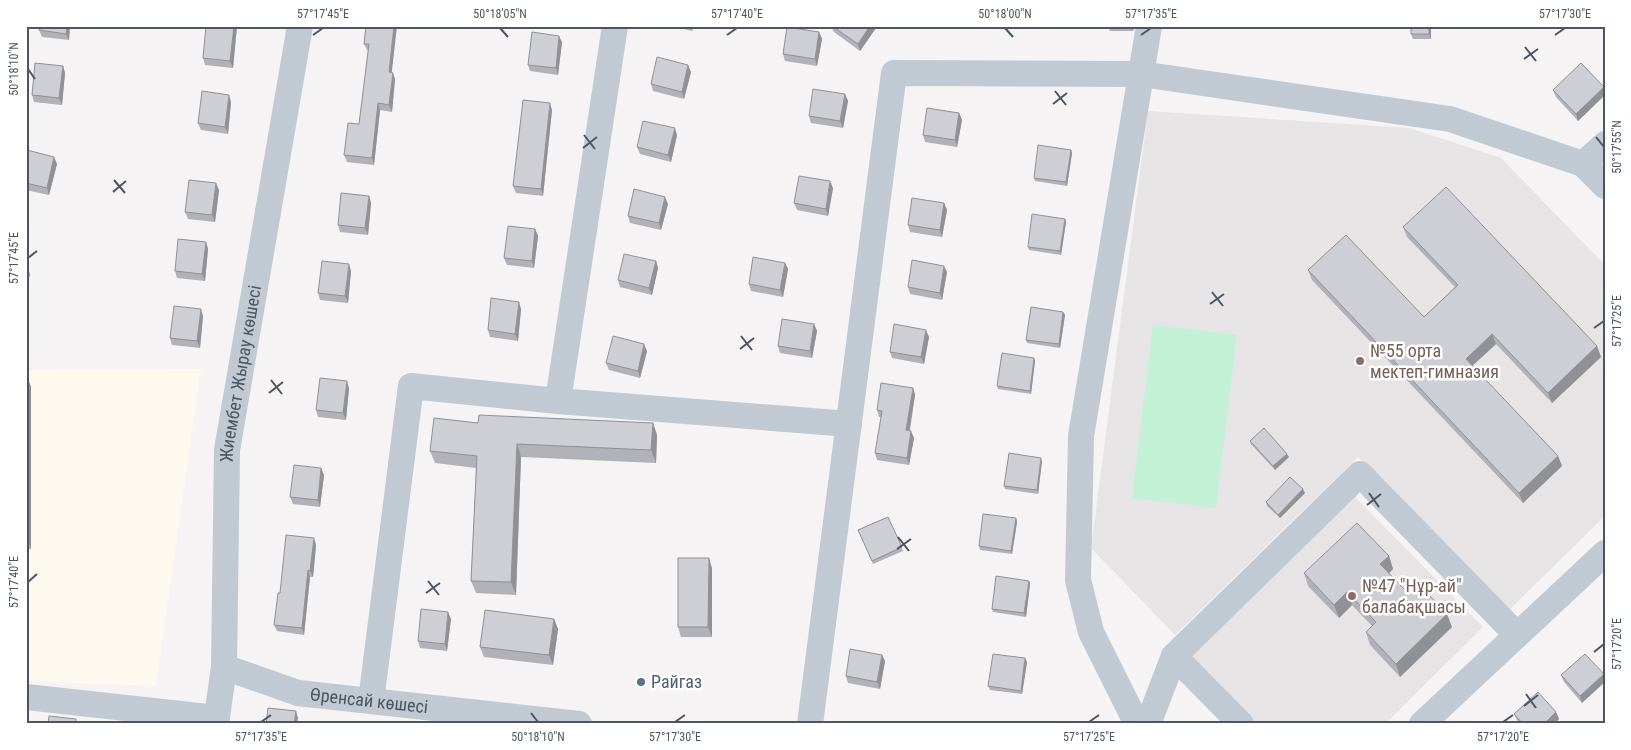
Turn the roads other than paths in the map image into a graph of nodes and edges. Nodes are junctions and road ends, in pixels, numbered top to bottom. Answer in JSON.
{"nodes":[{"id":1,"x":300,"y":26,"type":"edge"},
{"id":2,"x":615,"y":26,"type":"edge"},
{"id":3,"x":1149,"y":26,"type":"edge"},
{"id":4,"x":1141,"y":74,"type":"junction"},
{"id":5,"x":1605,"y":144,"type":"edge"},
{"id":6,"x":1583,"y":164,"type":"junction"},
{"id":7,"x":1605,"y":186,"type":"edge"},
{"id":8,"x":558,"y":401,"type":"junction"},
{"id":9,"x":849,"y":424,"type":"junction"},
{"id":10,"x":1605,"y":552,"type":"edge"},
{"id":11,"x":1517,"y":634,"type":"junction"},
{"id":12,"x":1179,"y":651,"type":"junction"},
{"id":13,"x":224,"y":667,"type":"junction"},
{"id":14,"x":26,"y":697,"type":"edge"},
{"id":15,"x":371,"y":701,"type":"junction"},
{"id":16,"x":216,"y":721,"type":"edge"},
{"id":17,"x":521,"y":721,"type":"edge"},
{"id":18,"x":579,"y":724,"type":"edge"},
{"id":19,"x":810,"y":724,"type":"edge"},
{"id":20,"x":1137,"y":724,"type":"edge"},
{"id":21,"x":1148,"y":724,"type":"edge"},
{"id":22,"x":1241,"y":724,"type":"edge"},
{"id":23,"x":1422,"y":724,"type":"edge"}],
"edges":[{"from":1,"to":13,"type":"street","name":"Жиембет Жырау көшесі"},
{"from":2,"to":8,"type":"street"},
{"from":3,"to":4,"type":"street"},
{"from":4,"to":6,"type":"street"},
{"from":4,"to":9,"type":"street"},
{"from":4,"to":20,"type":"street"},
{"from":5,"to":6,"type":"street"},
{"from":6,"to":7,"type":"street"},
{"from":8,"to":9,"type":"street"},
{"from":8,"to":15,"type":"street"},
{"from":9,"to":19,"type":"street"},
{"from":10,"to":11,"type":"street"},
{"from":11,"to":12,"type":"street"},
{"from":11,"to":23,"type":"street"},
{"from":12,"to":21,"type":"street"},
{"from":12,"to":22,"type":"street"},
{"from":13,"to":15,"type":"street","name":"Өренсай көшесі"},
{"from":13,"to":16,"type":"street","name":"Жиембет Жырау көшесі"},
{"from":14,"to":16,"type":"street"},
{"from":15,"to":17,"type":"street","name":"Өренсай көшесі"},
{"from":17,"to":18,"type":"street","name":"Өренсай көшесі"}]}
